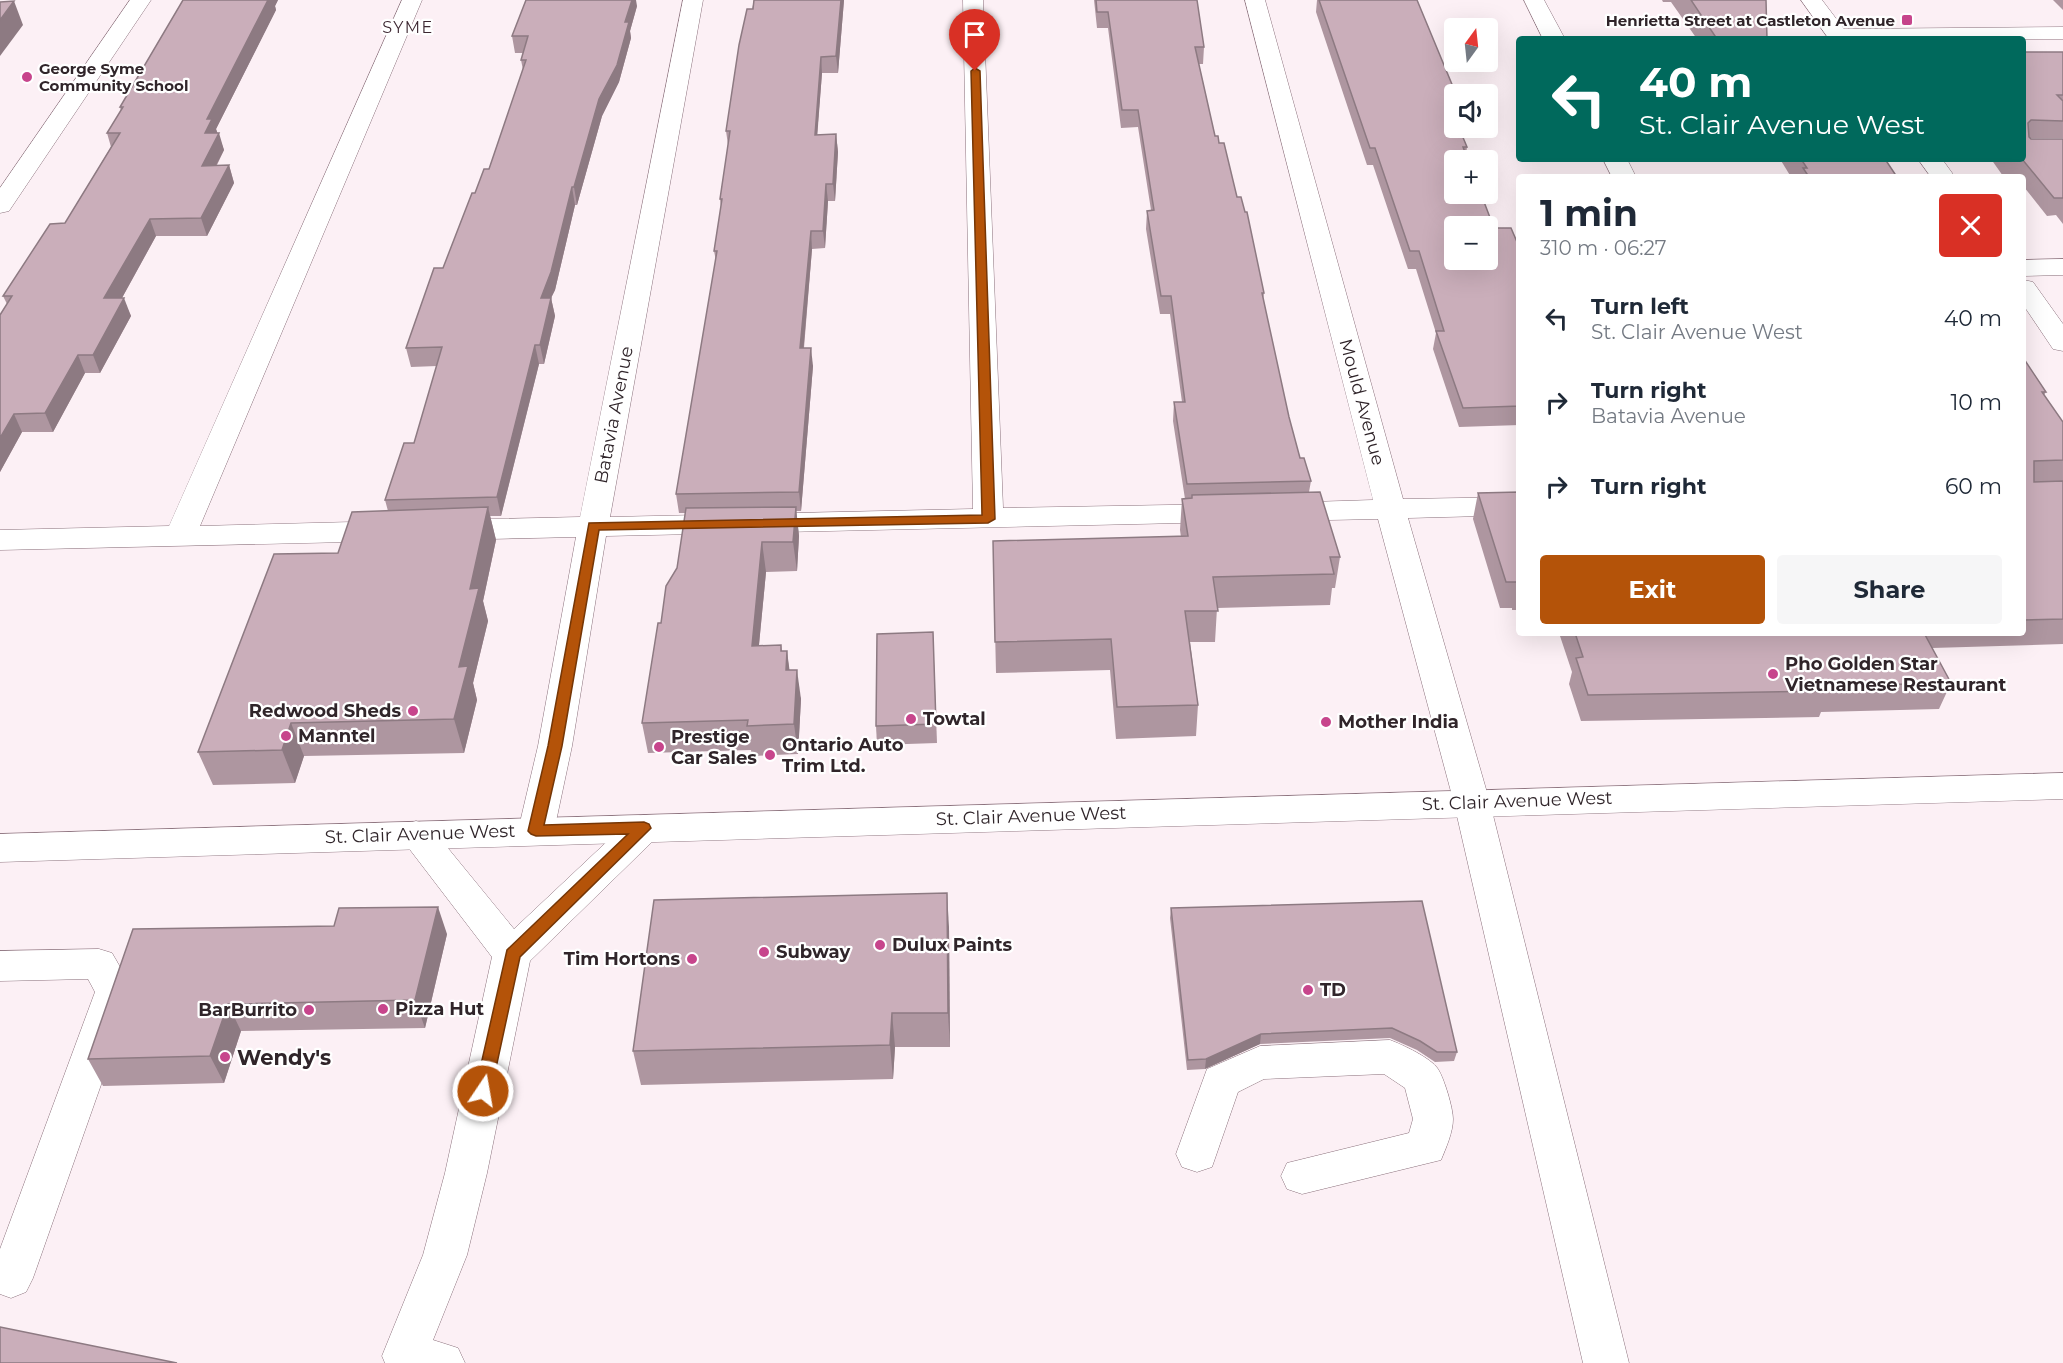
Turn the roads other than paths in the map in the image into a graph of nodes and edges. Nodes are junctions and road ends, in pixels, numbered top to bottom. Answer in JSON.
{"nodes":[{"id":1,"x":141,"y":0,"type":"edge"},
{"id":2,"x":412,"y":0,"type":"edge"},
{"id":3,"x":693,"y":0,"type":"edge"},
{"id":4,"x":973,"y":0,"type":"edge"},
{"id":5,"x":1255,"y":0,"type":"edge"},
{"id":6,"x":1534,"y":0,"type":"edge"},
{"id":7,"x":1812,"y":0,"type":"edge"},
{"id":8,"x":2063,"y":33,"type":"edge"},
{"id":9,"x":1552,"y":36,"type":"edge"},
{"id":10,"x":1838,"y":36,"type":"edge"},
{"id":11,"x":1929,"y":36,"type":"edge"},
{"id":12,"x":0,"y":206,"type":"edge"},
{"id":13,"x":2063,"y":267,"type":"edge"},
{"id":14,"x":2026,"y":268,"type":"edge"},
{"id":15,"x":2026,"y":291,"type":"edge"},
{"id":16,"x":2063,"y":343,"type":"edge"},
{"id":17,"x":1516,"y":506,"type":"edge"},
{"id":18,"x":1391,"y":509,"type":"junction"},
{"id":19,"x":988,"y":519,"type":"junction"},
{"id":20,"x":593,"y":526,"type":"junction"},
{"id":21,"x":180,"y":536,"type":"junction"},
{"id":22,"x":0,"y":540,"type":"edge"},
{"id":23,"x":2063,"y":786,"type":"edge"},
{"id":24,"x":1472,"y":803,"type":"junction"},
{"id":25,"x":644,"y":828,"type":"junction"},
{"id":26,"x":536,"y":831,"type":"junction"},
{"id":27,"x":416,"y":834,"type":"junction"},
{"id":28,"x":0,"y":848,"type":"edge"},
{"id":29,"x":512,"y":954,"type":"junction"},
{"id":30,"x":0,"y":966,"type":"edge"},
{"id":31,"x":1197,"y":1154,"type":"dead end"},
{"id":32,"x":1302,"y":1176,"type":"dead end"},
{"id":33,"x":11,"y":1278,"type":"dead end"},
{"id":34,"x":442,"y":1363,"type":"edge"},
{"id":35,"x":1606,"y":1363,"type":"edge"}],
"edges":[{"from":1,"to":12,"type":"street"},
{"from":2,"to":21,"type":"street"},
{"from":3,"to":20,"type":"street","name":"Batavia Avenue"},
{"from":4,"to":19,"type":"street"},
{"from":5,"to":18,"type":"street","name":"Mould Avenue"},
{"from":6,"to":9,"type":"street"},
{"from":7,"to":10,"type":"street"},
{"from":8,"to":11,"type":"street"},
{"from":13,"to":14,"type":"street"},
{"from":15,"to":16,"type":"street"},
{"from":17,"to":18,"type":"street"},
{"from":18,"to":19,"type":"street"},
{"from":18,"to":24,"type":"street","name":"Mould Avenue"},
{"from":19,"to":20,"type":"street"},
{"from":20,"to":21,"type":"street"},
{"from":20,"to":26,"type":"street","name":"Batavia Avenue"},
{"from":21,"to":22,"type":"street"},
{"from":23,"to":24,"type":"street","name":"St. Clair Avenue West"},
{"from":24,"to":25,"type":"street","name":"St. Clair Avenue West"},
{"from":24,"to":35,"type":"street","name":"Mould Avenue"},
{"from":25,"to":26,"type":"street","name":"St. Clair Avenue West"},
{"from":25,"to":29,"type":"street"},
{"from":26,"to":27,"type":"street","name":"St. Clair Avenue West"},
{"from":27,"to":28,"type":"street","name":"St. Clair Avenue West"},
{"from":27,"to":29,"type":"street"},
{"from":29,"to":34,"type":"street"},
{"from":30,"to":33,"type":"street"},
{"from":31,"to":32,"type":"street"}]}
